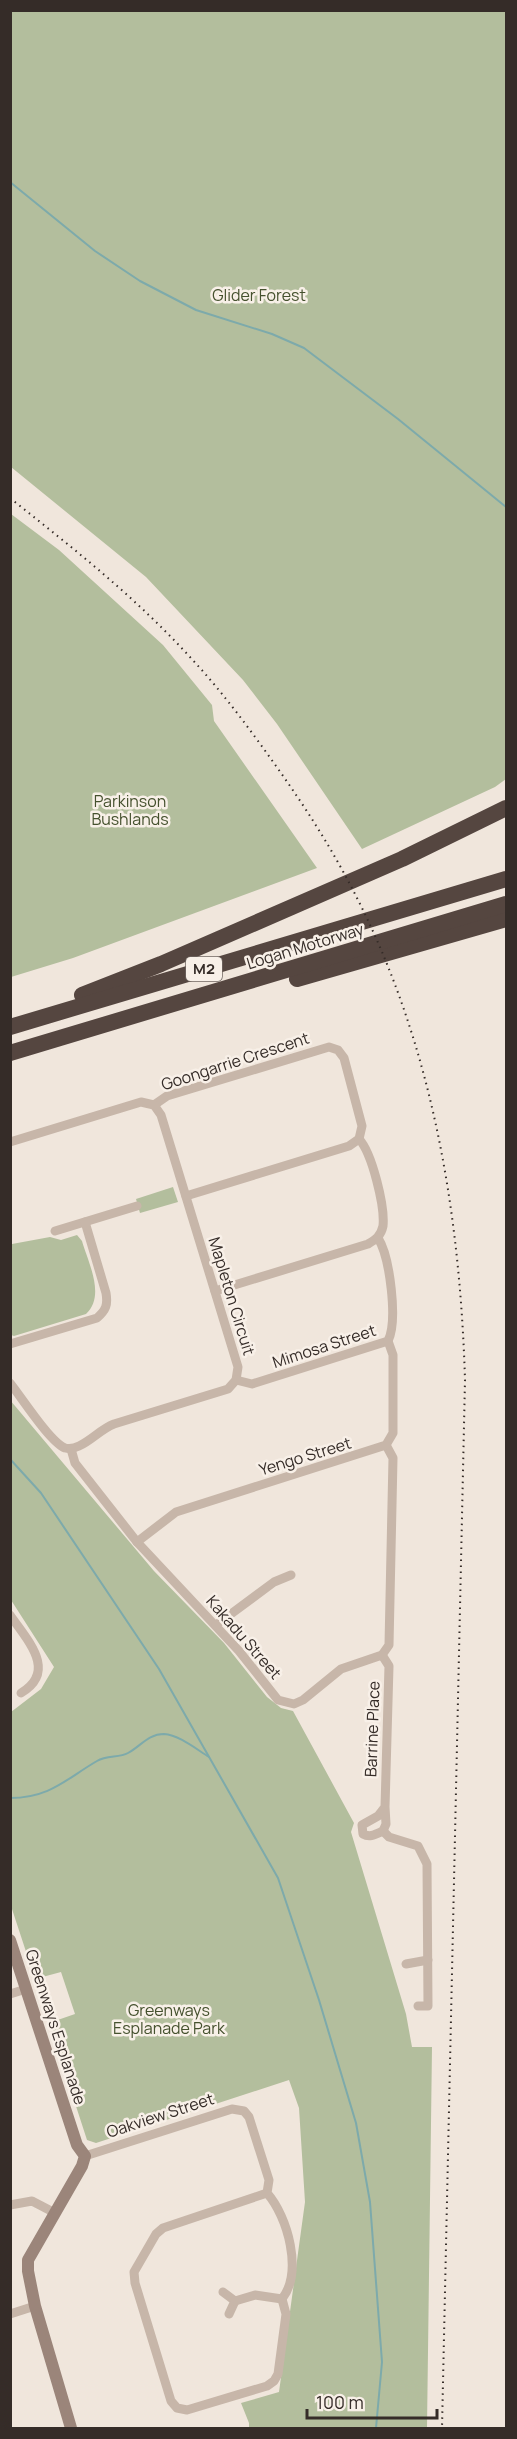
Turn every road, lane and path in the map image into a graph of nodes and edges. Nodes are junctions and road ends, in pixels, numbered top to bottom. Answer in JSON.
{"nodes":[{"id":1,"x":507,"y":808,"type":"edge"},
{"id":2,"x":507,"y":879,"type":"edge"},
{"id":3,"x":507,"y":904,"type":"edge"},
{"id":4,"x":507,"y":919,"type":"edge"},
{"id":5,"x":48,"y":1016,"type":"junction"},
{"id":6,"x":10,"y":1027,"type":"edge"},
{"id":7,"x":84,"y":1031,"type":"junction"},
{"id":8,"x":10,"y":1053,"type":"edge"},
{"id":9,"x":154,"y":1105,"type":"junction"},
{"id":10,"x":359,"y":1139,"type":"junction"},
{"id":11,"x":10,"y":1142,"type":"edge"},
{"id":12,"x":186,"y":1196,"type":"junction"},
{"id":13,"x":137,"y":1206,"type":"dead end"},
{"id":14,"x":85,"y":1222,"type":"junction"},
{"id":15,"x":55,"y":1231,"type":"dead end"},
{"id":16,"x":378,"y":1238,"type":"junction"},
{"id":17,"x":215,"y":1291,"type":"junction"},
{"id":18,"x":387,"y":1341,"type":"junction"},
{"id":19,"x":10,"y":1344,"type":"edge"},
{"id":20,"x":237,"y":1380,"type":"junction"},
{"id":21,"x":10,"y":1383,"type":"edge"},
{"id":22,"x":386,"y":1445,"type":"junction"},
{"id":23,"x":71,"y":1449,"type":"junction"},
{"id":24,"x":137,"y":1542,"type":"junction"},
{"id":25,"x":291,"y":1575,"type":"dead end"},
{"id":26,"x":10,"y":1615,"type":"edge"},
{"id":27,"x":216,"y":1625,"type":"junction"},
{"id":28,"x":382,"y":1655,"type":"junction"},
{"id":29,"x":21,"y":1693,"type":"dead end"},
{"id":30,"x":385,"y":1807,"type":"junction"},
{"id":31,"x":383,"y":1831,"type":"junction"},
{"id":32,"x":10,"y":1940,"type":"edge"},
{"id":33,"x":428,"y":1960,"type":"junction"},
{"id":34,"x":406,"y":1964,"type":"dead end"},
{"id":35,"x":26,"y":1989,"type":"junction"},
{"id":36,"x":10,"y":1994,"type":"edge"},
{"id":37,"x":418,"y":2006,"type":"dead end"},
{"id":38,"x":85,"y":2156,"type":"junction"},
{"id":39,"x":267,"y":2193,"type":"junction"},
{"id":40,"x":10,"y":2205,"type":"edge"},
{"id":41,"x":55,"y":2213,"type":"junction"},
{"id":42,"x":223,"y":2292,"type":"dead end"},
{"id":43,"x":282,"y":2299,"type":"junction"},
{"id":44,"x":235,"y":2301,"type":"junction"},
{"id":45,"x":35,"y":2306,"type":"junction"},
{"id":46,"x":10,"y":2314,"type":"edge"},
{"id":47,"x":229,"y":2314,"type":"dead end"},
{"id":48,"x":71,"y":2428,"type":"edge"}],
"edges":[{"from":1,"to":5,"type":"highway"},
{"from":2,"to":5,"type":"highway","name":"Logan Motorway","number":"M2"},
{"from":3,"to":7,"type":"highway","name":"Logan Motorway","number":"M2"},
{"from":4,"to":7,"type":"highway"},
{"from":5,"to":6,"type":"highway","name":"Logan Motorway","number":"M2"},
{"from":7,"to":8,"type":"highway","name":"Logan Motorway","number":"M2"},
{"from":9,"to":10,"type":"street","name":"Goongarrie Crescent"},
{"from":9,"to":11,"type":"street"},
{"from":9,"to":12,"type":"street","name":"Mapleton Circuit"},
{"from":10,"to":12,"type":"street"},
{"from":10,"to":16,"type":"street"},
{"from":12,"to":17,"type":"street","name":"Mapleton Circuit"},
{"from":13,"to":14,"type":"street"},
{"from":14,"to":15,"type":"street"},
{"from":14,"to":19,"type":"street"},
{"from":16,"to":17,"type":"street"},
{"from":16,"to":18,"type":"street","name":"Mimosa Street"},
{"from":17,"to":20,"type":"street","name":"Mapleton Circuit"},
{"from":18,"to":20,"type":"street","name":"Mimosa Street"},
{"from":18,"to":22,"type":"street"},
{"from":20,"to":23,"type":"street","name":"Mapleton Circuit"},
{"from":21,"to":23,"type":"street"},
{"from":22,"to":24,"type":"street","name":"Yengo Street"},
{"from":22,"to":28,"type":"street"},
{"from":23,"to":24,"type":"street","name":"Kakadu Street"},
{"from":24,"to":27,"type":"street","name":"Kakadu Street"},
{"from":25,"to":27,"type":"street"},
{"from":26,"to":29,"type":"street"},
{"from":27,"to":28,"type":"street","name":"Kakadu Street"},
{"from":28,"to":30,"type":"street","name":"Barrine Place"},
{"from":30,"to":31,"type":"street","name":"Barrine Place"},
{"from":30,"to":31,"type":"street"},
{"from":31,"to":33,"type":"street"},
{"from":32,"to":35,"type":"street","name":"Greenways Esplanade"},
{"from":33,"to":34,"type":"street"},
{"from":33,"to":37,"type":"street"},
{"from":35,"to":36,"type":"street"},
{"from":35,"to":38,"type":"street","name":"Greenways Esplanade"},
{"from":38,"to":39,"type":"street","name":"Oakview Street"},
{"from":38,"to":41,"type":"street"},
{"from":39,"to":43,"type":"street","name":"Oakview Street"},
{"from":39,"to":43,"type":"street","name":"Oakview Street"},
{"from":40,"to":41,"type":"street"},
{"from":41,"to":45,"type":"street"},
{"from":42,"to":44,"type":"street"},
{"from":43,"to":44,"type":"street"},
{"from":44,"to":47,"type":"street"},
{"from":45,"to":46,"type":"street"},
{"from":45,"to":48,"type":"street"}]}
